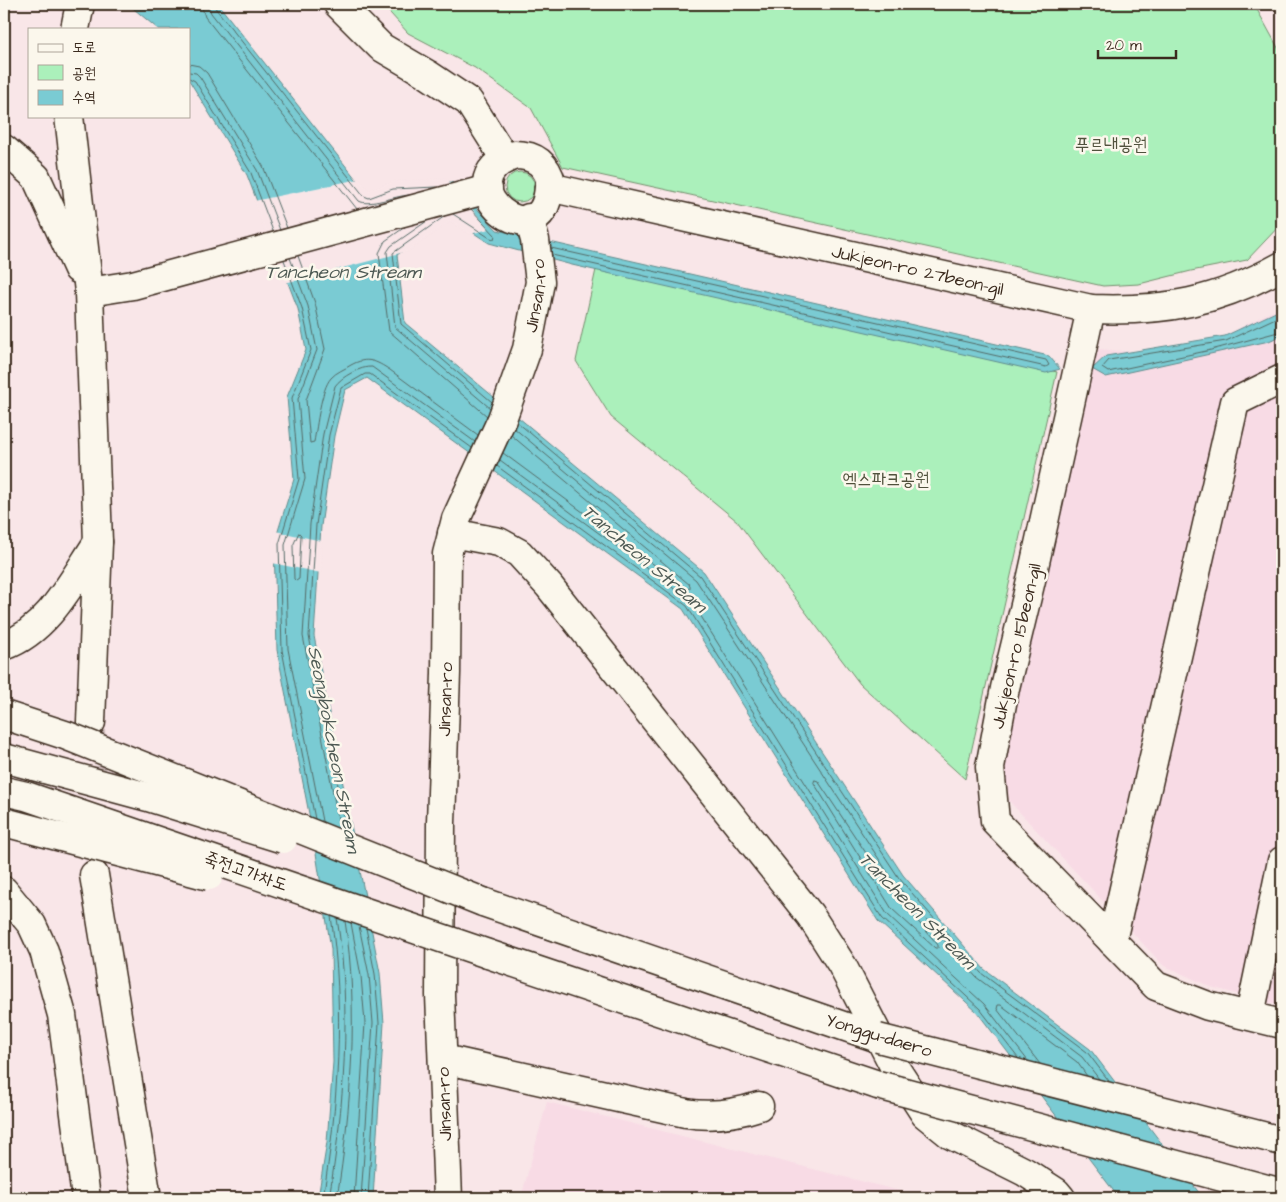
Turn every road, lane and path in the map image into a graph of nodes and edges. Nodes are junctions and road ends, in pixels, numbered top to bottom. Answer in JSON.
{"nodes":[{"id":1,"x":80,"y":4,"type":"edge"},
{"id":2,"x":338,"y":4,"type":"edge"},
{"id":3,"x":75,"y":28,"type":"edge"},
{"id":4,"x":69,"y":118,"type":"edge"},
{"id":5,"x":4,"y":149,"type":"edge"},
{"id":6,"x":505,"y":159,"type":"junction"},
{"id":7,"x":549,"y":188,"type":"junction"},
{"id":8,"x":488,"y":189,"type":"junction"},
{"id":9,"x":532,"y":229,"type":"junction"},
{"id":10,"x":1282,"y":266,"type":"edge"},
{"id":11,"x":89,"y":292,"type":"junction"},
{"id":12,"x":1091,"y":309,"type":"junction"},
{"id":13,"x":1282,"y":379,"type":"edge"},
{"id":14,"x":98,"y":542,"type":"junction"},
{"id":15,"x":450,"y":544,"type":"junction"},
{"id":16,"x":4,"y":646,"type":"edge"},
{"id":17,"x":4,"y":715,"type":"edge"},
{"id":18,"x":91,"y":722,"type":"tunnel mouth"},
{"id":19,"x":4,"y":758,"type":"edge"},
{"id":20,"x":4,"y":791,"type":"edge"},
{"id":21,"x":4,"y":822,"type":"edge"},
{"id":22,"x":1282,"y":861,"type":"edge"},
{"id":23,"x":94,"y":875,"type":"dead end"},
{"id":24,"x":4,"y":891,"type":"edge"},
{"id":25,"x":483,"y":902,"type":"junction"},
{"id":26,"x":1112,"y":941,"type":"junction"},
{"id":27,"x":488,"y":954,"type":"junction"},
{"id":28,"x":1250,"y":1015,"type":"junction"},
{"id":29,"x":1282,"y":1024,"type":"edge"},
{"id":30,"x":443,"y":1059,"type":"junction"},
{"id":31,"x":759,"y":1106,"type":"dead end"},
{"id":32,"x":1282,"y":1141,"type":"edge"},
{"id":33,"x":1282,"y":1194,"type":"edge"},
{"id":34,"x":86,"y":1198,"type":"edge"},
{"id":35,"x":147,"y":1198,"type":"edge"},
{"id":36,"x":448,"y":1198,"type":"edge"},
{"id":37,"x":1061,"y":1198,"type":"edge"}],
"edges":[{"from":1,"to":3,"type":"street"},
{"from":2,"to":6,"type":"street"},
{"from":4,"to":11,"type":"street"},
{"from":5,"to":11,"type":"street"},
{"from":6,"to":7,"type":"street"},
{"from":6,"to":8,"type":"street"},
{"from":7,"to":9,"type":"street"},
{"from":7,"to":12,"type":"street","name":"Jukjeon-ro 27beon-gil"},
{"from":8,"to":9,"type":"street"},
{"from":8,"to":11,"type":"street"},
{"from":9,"to":15,"type":"street","name":"Jinsan-ro"},
{"from":10,"to":12,"type":"street","name":"Jukjeon-ro 27beon-gil"},
{"from":11,"to":14,"type":"street"},
{"from":12,"to":26,"type":"street","name":"Jukjeon-ro 15beon-gil"},
{"from":13,"to":26,"type":"street"},
{"from":14,"to":16,"type":"street"},
{"from":14,"to":18,"type":"street"},
{"from":15,"to":30,"type":"street","name":"Jinsan-ro"},
{"from":15,"to":37,"type":"street"},
{"from":17,"to":25,"type":"street","bridge":true},
{"from":19,"to":25,"type":"street","bridge":true},
{"from":20,"to":27,"type":"street","name":"죽전고가차도","bridge":true},
{"from":21,"to":27,"type":"street","bridge":true},
{"from":22,"to":28,"type":"street"},
{"from":23,"to":35,"type":"street"},
{"from":24,"to":34,"type":"street"},
{"from":25,"to":32,"type":"street","name":"Yonggu-daero","bridge":true},
{"from":26,"to":28,"type":"street","name":"Jukjeon-ro 15beon-gil"},
{"from":27,"to":33,"type":"street","bridge":true},
{"from":28,"to":29,"type":"street","name":"Jukjeon-ro 15beon-gil"},
{"from":30,"to":31,"type":"street"},
{"from":30,"to":36,"type":"street","name":"Jinsan-ro"}]}
